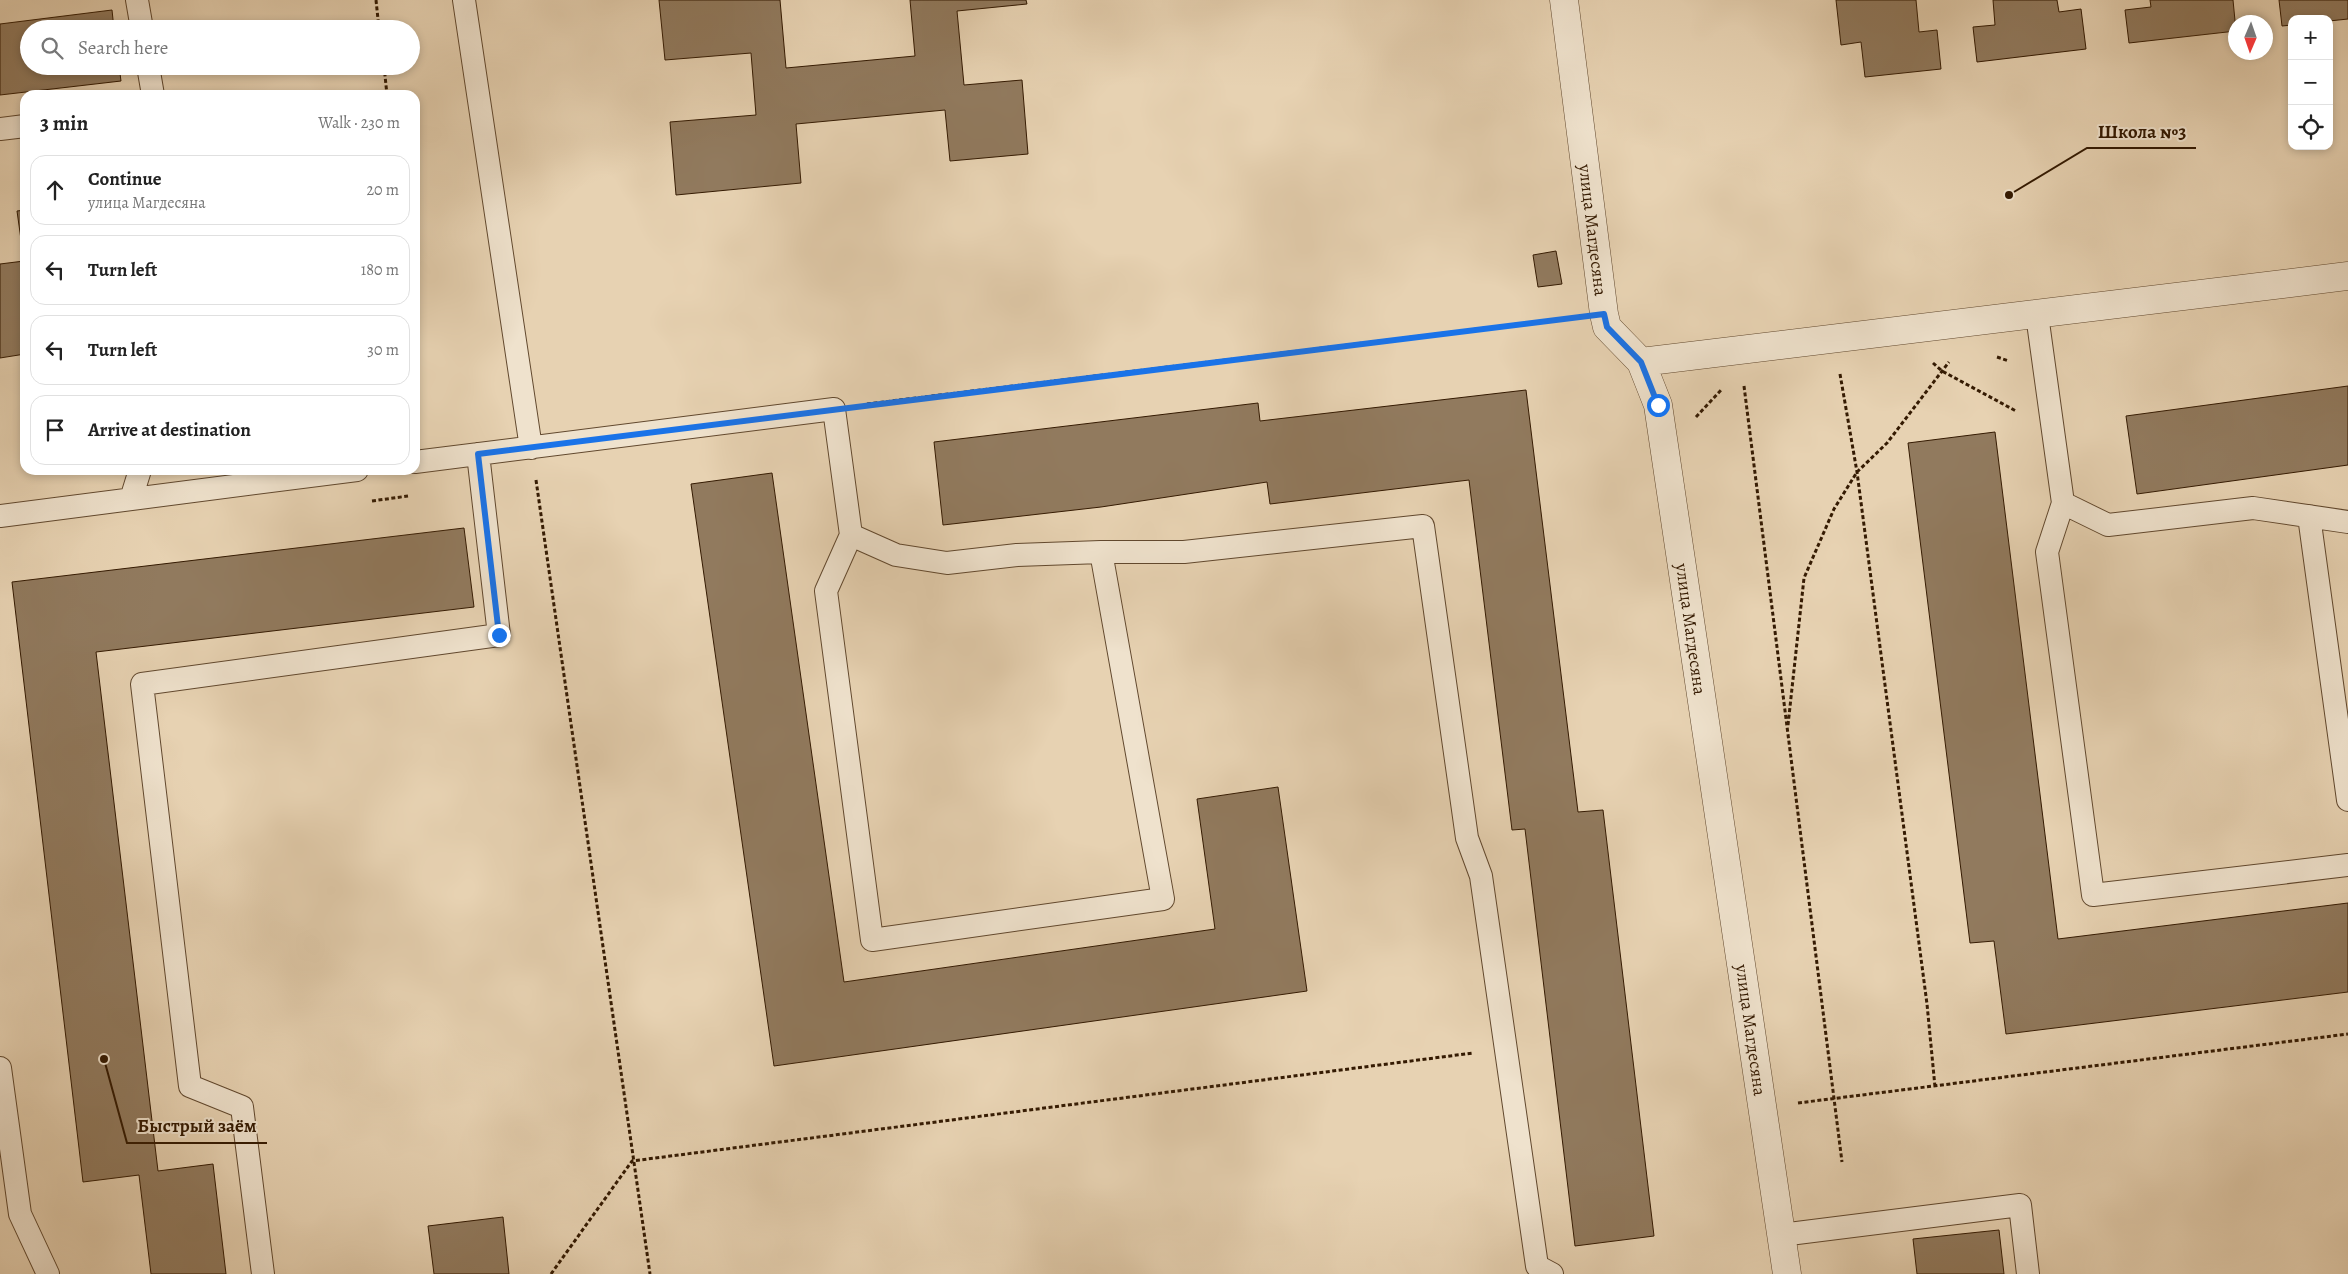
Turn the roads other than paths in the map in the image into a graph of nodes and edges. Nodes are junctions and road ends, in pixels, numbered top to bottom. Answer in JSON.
{"nodes":[{"id":1,"x":137,"y":0,"type":"edge"},
{"id":2,"x":464,"y":0,"type":"edge"},
{"id":3,"x":1564,"y":0,"type":"edge"},
{"id":4,"x":140,"y":20,"type":"edge"},
{"id":5,"x":150,"y":75,"type":"edge"},
{"id":6,"x":152,"y":90,"type":"edge"},
{"id":7,"x":20,"y":127,"type":"edge"},
{"id":8,"x":0,"y":129,"type":"edge"},
{"id":9,"x":2348,"y":276,"type":"edge"},
{"id":10,"x":2037,"y":315,"type":"junction"},
{"id":11,"x":1641,"y":362,"type":"junction"},
{"id":12,"x":531,"y":448,"type":"junction"},
{"id":13,"x":478,"y":454,"type":"junction"},
{"id":14,"x":420,"y":461,"type":"edge"},
{"id":15,"x":138,"y":475,"type":"edge"},
{"id":16,"x":318,"y":475,"type":"edge"},
{"id":17,"x":131,"y":499,"type":"junction"},
{"id":18,"x":2063,"y":503,"type":"junction"},
{"id":19,"x":0,"y":516,"type":"edge"},
{"id":20,"x":2309,"y":516,"type":"junction"},
{"id":21,"x":2348,"y":522,"type":"edge"},
{"id":22,"x":850,"y":535,"type":"junction"},
{"id":23,"x":1101,"y":552,"type":"junction"},
{"id":24,"x":2348,"y":800,"type":"edge"},
{"id":25,"x":2348,"y":865,"type":"edge"},
{"id":26,"x":0,"y":1068,"type":"edge"},
{"id":27,"x":1781,"y":1235,"type":"junction"},
{"id":28,"x":48,"y":1274,"type":"edge"},
{"id":29,"x":263,"y":1274,"type":"edge"},
{"id":30,"x":1552,"y":1274,"type":"edge"},
{"id":31,"x":1787,"y":1274,"type":"edge"},
{"id":32,"x":2028,"y":1274,"type":"edge"}],
"edges":[{"from":1,"to":4,"type":"lane"},
{"from":2,"to":12,"type":"lane"},
{"from":3,"to":11,"type":"street","name":"улица Магдесяна"},
{"from":5,"to":6,"type":"lane"},
{"from":7,"to":8,"type":"lane"},
{"from":9,"to":10,"type":"street"},
{"from":10,"to":11,"type":"street"},
{"from":10,"to":18,"type":"lane"},
{"from":11,"to":27,"type":"street","name":"улица Магдесяна"},
{"from":12,"to":13,"type":"lane"},
{"from":12,"to":22,"type":"lane"},
{"from":13,"to":14,"type":"lane"},
{"from":13,"to":29,"type":"lane"},
{"from":15,"to":17,"type":"lane"},
{"from":16,"to":17,"type":"lane"},
{"from":17,"to":19,"type":"lane"},
{"from":18,"to":20,"type":"lane"},
{"from":18,"to":25,"type":"lane"},
{"from":20,"to":21,"type":"lane"},
{"from":20,"to":24,"type":"lane"},
{"from":22,"to":23,"type":"lane"},
{"from":22,"to":23,"type":"lane"},
{"from":23,"to":30,"type":"lane"},
{"from":26,"to":28,"type":"lane"},
{"from":27,"to":31,"type":"street","name":"улица Магдесяна"},
{"from":27,"to":32,"type":"lane"}]}
